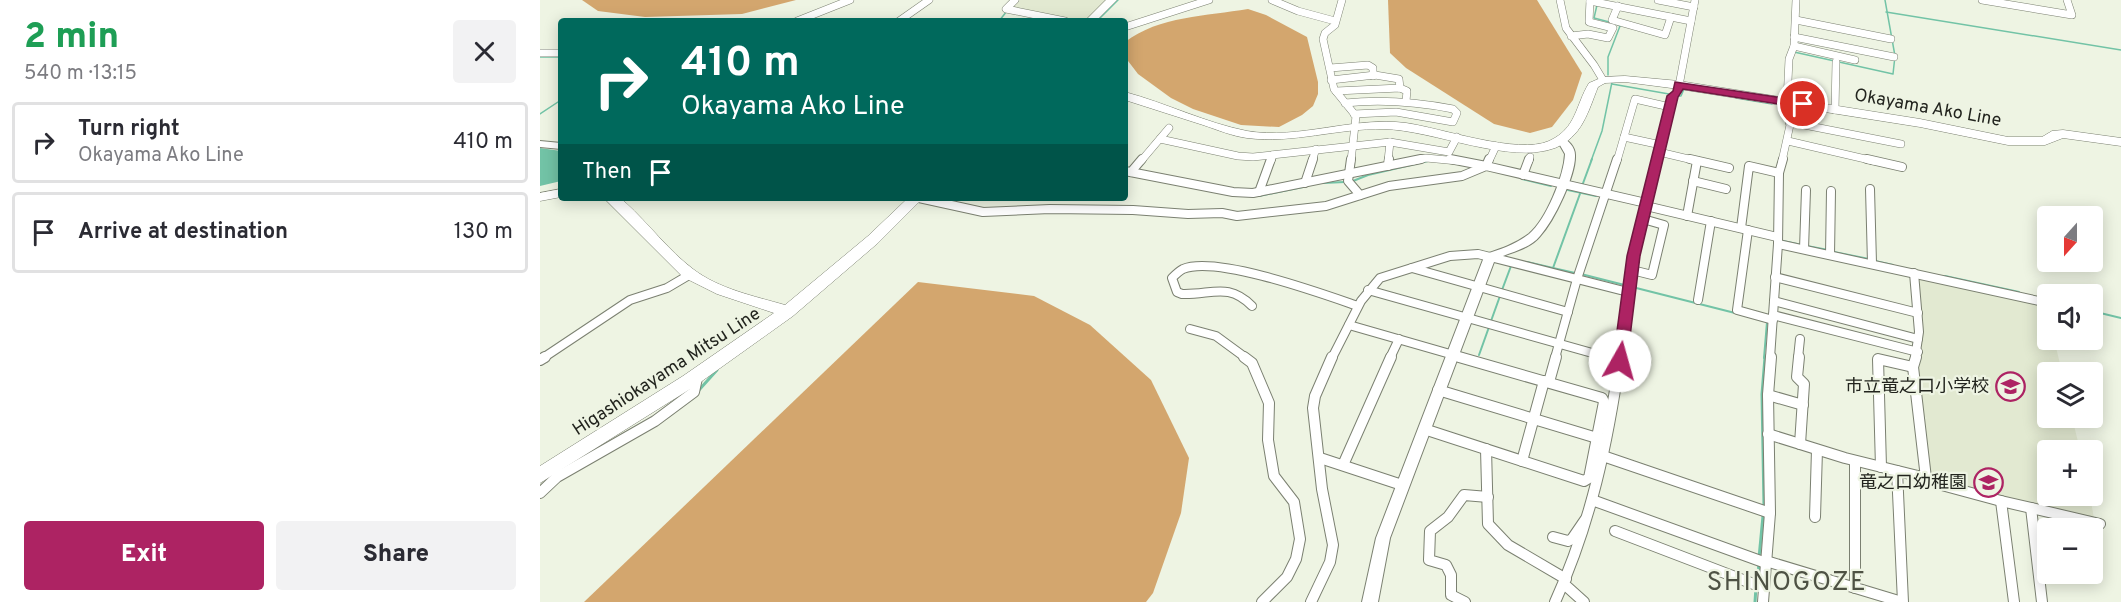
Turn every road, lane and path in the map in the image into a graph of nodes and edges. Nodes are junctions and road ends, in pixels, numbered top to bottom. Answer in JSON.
{"nodes":[{"id":1,"x":850,"y":0,"type":"edge"},
{"id":2,"x":929,"y":0,"type":"edge"},
{"id":3,"x":1015,"y":0,"type":"edge"},
{"id":4,"x":1112,"y":0,"type":"edge"},
{"id":5,"x":1209,"y":0,"type":"edge"},
{"id":6,"x":1272,"y":0,"type":"edge"},
{"id":7,"x":1342,"y":0,"type":"edge"},
{"id":8,"x":1561,"y":0,"type":"edge"},
{"id":9,"x":1658,"y":0,"type":"edge"},
{"id":10,"x":1796,"y":0,"type":"edge"},
{"id":11,"x":1984,"y":0,"type":"edge"},
{"id":12,"x":2059,"y":0,"type":"edge"},
{"id":13,"x":1594,"y":1,"type":"edge"},
{"id":14,"x":2068,"y":1,"type":"edge"},
{"id":15,"x":1694,"y":3,"type":"edge"},
{"id":16,"x":1618,"y":6,"type":"junction"},
{"id":17,"x":1671,"y":17,"type":"junction"},
{"id":18,"x":805,"y":18,"type":"edge"},
{"id":19,"x":903,"y":18,"type":"edge"},
{"id":20,"x":1050,"y":18,"type":"edge"},
{"id":21,"x":1093,"y":18,"type":"edge"},
{"id":22,"x":1796,"y":20,"type":"junction"},
{"id":23,"x":1335,"y":21,"type":"junction"},
{"id":24,"x":1691,"y":21,"type":"junction"},
{"id":25,"x":1128,"y":26,"type":"edge"},
{"id":26,"x":1571,"y":36,"type":"junction"},
{"id":27,"x":1794,"y":37,"type":"junction"},
{"id":28,"x":1891,"y":39,"type":"dead end"},
{"id":29,"x":1794,"y":46,"type":"junction"},
{"id":30,"x":540,"y":53,"type":"edge"},
{"id":31,"x":558,"y":53,"type":"edge"},
{"id":32,"x":1894,"y":57,"type":"dead end"},
{"id":33,"x":1855,"y":60,"type":"dead end"},
{"id":34,"x":1836,"y":62,"type":"dead end"},
{"id":35,"x":1330,"y":68,"type":"junction"},
{"id":36,"x":1373,"y":76,"type":"junction"},
{"id":37,"x":1331,"y":80,"type":"junction"},
{"id":38,"x":1603,"y":80,"type":"junction"},
{"id":39,"x":1678,"y":85,"type":"junction"},
{"id":40,"x":1400,"y":88,"type":"junction"},
{"id":41,"x":1336,"y":91,"type":"junction"},
{"id":42,"x":1128,"y":97,"type":"edge"},
{"id":43,"x":1406,"y":101,"type":"junction"},
{"id":44,"x":1787,"y":102,"type":"junction"},
{"id":45,"x":1345,"y":103,"type":"junction"},
{"id":46,"x":1670,"y":107,"type":"junction"},
{"id":47,"x":1835,"y":110,"type":"junction"},
{"id":48,"x":1354,"y":114,"type":"junction"},
{"id":49,"x":1789,"y":122,"type":"junction"},
{"id":50,"x":1169,"y":128,"type":"dead end"},
{"id":51,"x":1356,"y":128,"type":"junction"},
{"id":52,"x":1457,"y":137,"type":"junction"},
{"id":53,"x":1624,"y":137,"type":"junction"},
{"id":54,"x":1160,"y":139,"type":"junction"},
{"id":55,"x":1562,"y":140,"type":"junction"},
{"id":56,"x":1788,"y":141,"type":"junction"},
{"id":57,"x":1390,"y":142,"type":"junction"},
{"id":58,"x":2121,"y":142,"type":"edge"},
{"id":59,"x":540,"y":144,"type":"edge"},
{"id":60,"x":1353,"y":144,"type":"junction"},
{"id":61,"x":1901,"y":144,"type":"dead end"},
{"id":62,"x":558,"y":146,"type":"edge"},
{"id":63,"x":1496,"y":146,"type":"junction"},
{"id":64,"x":1660,"y":148,"type":"junction"},
{"id":65,"x":1316,"y":149,"type":"junction"},
{"id":66,"x":1273,"y":155,"type":"junction"},
{"id":67,"x":1530,"y":157,"type":"dead end"},
{"id":68,"x":1697,"y":161,"type":"junction"},
{"id":69,"x":1388,"y":166,"type":"junction"},
{"id":70,"x":1902,"y":167,"type":"dead end"},
{"id":71,"x":1484,"y":168,"type":"junction"},
{"id":72,"x":1729,"y":168,"type":"dead end"},
{"id":73,"x":1128,"y":171,"type":"edge"},
{"id":74,"x":1779,"y":173,"type":"junction"},
{"id":75,"x":1522,"y":176,"type":"junction"},
{"id":76,"x":1349,"y":179,"type":"junction"},
{"id":77,"x":1693,"y":181,"type":"junction"},
{"id":78,"x":1305,"y":183,"type":"junction"},
{"id":79,"x":1561,"y":185,"type":"junction"},
{"id":80,"x":1726,"y":189,"type":"dead end"},
{"id":81,"x":1870,"y":189,"type":"dead end"},
{"id":82,"x":1806,"y":190,"type":"dead end"},
{"id":83,"x":1832,"y":190,"type":"dead end"},
{"id":84,"x":1259,"y":192,"type":"junction"},
{"id":85,"x":558,"y":193,"type":"edge"},
{"id":86,"x":1360,"y":195,"type":"junction"},
{"id":87,"x":540,"y":196,"type":"edge"},
{"id":88,"x":1607,"y":197,"type":"junction"},
{"id":89,"x":615,"y":201,"type":"edge"},
{"id":90,"x":915,"y":201,"type":"edge"},
{"id":91,"x":932,"y":201,"type":"edge"},
{"id":92,"x":1646,"y":205,"type":"junction"},
{"id":93,"x":1687,"y":216,"type":"junction"},
{"id":94,"x":1643,"y":219,"type":"junction"},
{"id":95,"x":1711,"y":221,"type":"junction"},
{"id":96,"x":1744,"y":229,"type":"junction"},
{"id":97,"x":1778,"y":241,"type":"junction"},
{"id":98,"x":1804,"y":247,"type":"junction"},
{"id":99,"x":1830,"y":252,"type":"junction"},
{"id":100,"x":1490,"y":257,"type":"junction"},
{"id":101,"x":1872,"y":261,"type":"junction"},
{"id":102,"x":1409,"y":268,"type":"junction"},
{"id":103,"x":1632,"y":270,"type":"junction"},
{"id":104,"x":1914,"y":273,"type":"junction"},
{"id":105,"x":690,"y":274,"type":"junction"},
{"id":106,"x":1578,"y":276,"type":"junction"},
{"id":107,"x":1775,"y":277,"type":"junction"},
{"id":108,"x":1478,"y":287,"type":"junction"},
{"id":109,"x":1629,"y":288,"type":"junction"},
{"id":110,"x":1368,"y":290,"type":"junction"},
{"id":111,"x":1698,"y":300,"type":"dead end"},
{"id":112,"x":1774,"y":301,"type":"junction"},
{"id":113,"x":2037,"y":301,"type":"edge"},
{"id":114,"x":1252,"y":306,"type":"dead end"},
{"id":115,"x":1358,"y":306,"type":"junction"},
{"id":116,"x":788,"y":312,"type":"junction"},
{"id":117,"x":1568,"y":312,"type":"junction"},
{"id":118,"x":1918,"y":313,"type":"junction"},
{"id":119,"x":1773,"y":317,"type":"junction"},
{"id":120,"x":1466,"y":318,"type":"junction"},
{"id":121,"x":1349,"y":325,"type":"junction"},
{"id":122,"x":1190,"y":328,"type":"dead end"},
{"id":123,"x":1399,"y":339,"type":"junction"},
{"id":124,"x":1800,"y":339,"type":"dead end"},
{"id":125,"x":1918,"y":339,"type":"junction"},
{"id":126,"x":1559,"y":344,"type":"junction"},
{"id":127,"x":1918,"y":352,"type":"junction"},
{"id":128,"x":1452,"y":354,"type":"junction"},
{"id":129,"x":540,"y":360,"type":"edge"},
{"id":130,"x":1620,"y":361,"type":"junction"},
{"id":131,"x":1913,"y":367,"type":"junction"},
{"id":132,"x":697,"y":378,"type":"junction"},
{"id":133,"x":1546,"y":382,"type":"junction"},
{"id":134,"x":1438,"y":390,"type":"junction"},
{"id":135,"x":1768,"y":395,"type":"junction"},
{"id":136,"x":1803,"y":405,"type":"junction"},
{"id":137,"x":1533,"y":419,"type":"junction"},
{"id":138,"x":1424,"y":429,"type":"junction"},
{"id":139,"x":1768,"y":434,"type":"junction"},
{"id":140,"x":1597,"y":438,"type":"junction"},
{"id":141,"x":1800,"y":444,"type":"junction"},
{"id":142,"x":1486,"y":449,"type":"junction"},
{"id":143,"x":1817,"y":450,"type":"junction"},
{"id":144,"x":1603,"y":456,"type":"junction"},
{"id":145,"x":1320,"y":458,"type":"junction"},
{"id":146,"x":1522,"y":461,"type":"junction"},
{"id":147,"x":1855,"y":461,"type":"junction"},
{"id":148,"x":1343,"y":465,"type":"junction"},
{"id":149,"x":1881,"y":467,"type":"junction"},
{"id":150,"x":1897,"y":471,"type":"junction"},
{"id":151,"x":540,"y":475,"type":"edge"},
{"id":152,"x":1926,"y":478,"type":"junction"},
{"id":153,"x":1402,"y":485,"type":"junction"},
{"id":154,"x":540,"y":493,"type":"edge"},
{"id":155,"x":1488,"y":497,"type":"junction"},
{"id":156,"x":1592,"y":500,"type":"junction"},
{"id":157,"x":2001,"y":501,"type":"junction"},
{"id":158,"x":2031,"y":508,"type":"junction"},
{"id":159,"x":1765,"y":511,"type":"junction"},
{"id":160,"x":1589,"y":516,"type":"junction"},
{"id":161,"x":1815,"y":517,"type":"dead end"},
{"id":162,"x":2074,"y":518,"type":"edge"},
{"id":163,"x":1615,"y":531,"type":"dead end"},
{"id":164,"x":1553,"y":537,"type":"dead end"},
{"id":165,"x":1762,"y":561,"type":"junction"},
{"id":166,"x":1565,"y":582,"type":"junction"},
{"id":167,"x":1758,"y":586,"type":"junction"},
{"id":168,"x":1855,"y":588,"type":"junction"},
{"id":169,"x":1262,"y":602,"type":"edge"},
{"id":170,"x":1311,"y":602,"type":"edge"},
{"id":171,"x":1370,"y":602,"type":"edge"},
{"id":172,"x":1465,"y":602,"type":"edge"},
{"id":173,"x":1555,"y":602,"type":"edge"},
{"id":174,"x":1584,"y":602,"type":"edge"},
{"id":175,"x":1763,"y":602,"type":"edge"},
{"id":176,"x":1903,"y":602,"type":"edge"},
{"id":177,"x":2014,"y":602,"type":"edge"},
{"id":178,"x":2042,"y":602,"type":"edge"}],
"edges":[{"from":1,"to":18,"type":"street"},
{"from":2,"to":19,"type":"street"},
{"from":3,"to":20,"type":"street"},
{"from":4,"to":21,"type":"main road"},
{"from":5,"to":25,"type":"street"},
{"from":6,"to":23,"type":"street"},
{"from":7,"to":23,"type":"street"},
{"from":8,"to":26,"type":"street"},
{"from":9,"to":15,"type":"street"},
{"from":10,"to":22,"type":"street"},
{"from":11,"to":14,"type":"street"},
{"from":12,"to":14,"type":"street"},
{"from":13,"to":16,"type":"street"},
{"from":13,"to":26,"type":"street"},
{"from":15,"to":24,"type":"street"},
{"from":16,"to":17,"type":"street"},
{"from":16,"to":17,"type":"street"},
{"from":17,"to":24,"type":"street"},
{"from":22,"to":27,"type":"street"},
{"from":22,"to":28,"type":"street"},
{"from":23,"to":35,"type":"street"},
{"from":24,"to":39,"type":"street"},
{"from":26,"to":38,"type":"street"},
{"from":27,"to":29,"type":"street"},
{"from":27,"to":32,"type":"street"},
{"from":29,"to":33,"type":"street"},
{"from":29,"to":44,"type":"street"},
{"from":30,"to":31,"type":"street"},
{"from":34,"to":47,"type":"street"},
{"from":35,"to":36,"type":"street"},
{"from":35,"to":37,"type":"street"},
{"from":36,"to":37,"type":"street"},
{"from":36,"to":40,"type":"street"},
{"from":37,"to":41,"type":"street"},
{"from":38,"to":39,"type":"main road","name":"Okayama Ako Line"},
{"from":38,"to":55,"type":"main road"},
{"from":39,"to":44,"type":"main road","name":"Okayama Ako Line"},
{"from":39,"to":46,"type":"street"},
{"from":40,"to":41,"type":"street"},
{"from":40,"to":43,"type":"street"},
{"from":41,"to":45,"type":"street"},
{"from":42,"to":51,"type":"main road"},
{"from":43,"to":45,"type":"street"},
{"from":43,"to":48,"type":"street"},
{"from":44,"to":47,"type":"main road","name":"Okayama Ako Line"},
{"from":44,"to":49,"type":"street"},
{"from":45,"to":48,"type":"street"},
{"from":46,"to":53,"type":"street"},
{"from":46,"to":64,"type":"street"},
{"from":47,"to":58,"type":"main road","name":"Okayama Ako Line"},
{"from":48,"to":51,"type":"street"},
{"from":49,"to":56,"type":"street"},
{"from":49,"to":61,"type":"street"},
{"from":50,"to":54,"type":"street"},
{"from":51,"to":52,"type":"main road"},
{"from":51,"to":60,"type":"street"},
{"from":52,"to":57,"type":"street"},
{"from":52,"to":63,"type":"main road"},
{"from":53,"to":64,"type":"street"},
{"from":53,"to":88,"type":"street"},
{"from":54,"to":66,"type":"street"},
{"from":54,"to":73,"type":"street"},
{"from":55,"to":63,"type":"main road"},
{"from":55,"to":79,"type":"street"},
{"from":56,"to":70,"type":"street"},
{"from":56,"to":74,"type":"street"},
{"from":57,"to":60,"type":"street"},
{"from":57,"to":69,"type":"street"},
{"from":59,"to":62,"type":"street"},
{"from":60,"to":65,"type":"street"},
{"from":60,"to":76,"type":"street"},
{"from":63,"to":71,"type":"street"},
{"from":64,"to":68,"type":"street"},
{"from":64,"to":92,"type":"street"},
{"from":65,"to":66,"type":"street"},
{"from":65,"to":78,"type":"street"},
{"from":66,"to":84,"type":"street"},
{"from":67,"to":75,"type":"street"},
{"from":68,"to":72,"type":"street"},
{"from":68,"to":77,"type":"street"},
{"from":69,"to":71,"type":"street"},
{"from":69,"to":76,"type":"street"},
{"from":71,"to":75,"type":"street"},
{"from":71,"to":86,"type":"street"},
{"from":73,"to":84,"type":"street"},
{"from":74,"to":96,"type":"street"},
{"from":74,"to":97,"type":"street"},
{"from":75,"to":79,"type":"street"},
{"from":76,"to":78,"type":"street"},
{"from":76,"to":86,"type":"street"},
{"from":77,"to":80,"type":"street"},
{"from":77,"to":93,"type":"street"},
{"from":78,"to":84,"type":"street"},
{"from":79,"to":88,"type":"street"},
{"from":79,"to":100,"type":"street"},
{"from":81,"to":101,"type":"street"},
{"from":82,"to":98,"type":"street"},
{"from":83,"to":99,"type":"street"},
{"from":85,"to":87,"type":"main road"},
{"from":86,"to":91,"type":"street"},
{"from":88,"to":92,"type":"street"},
{"from":88,"to":106,"type":"street"},
{"from":89,"to":105,"type":"main road"},
{"from":90,"to":116,"type":"main road","name":"Higashiokayama Mitsu Line"},
{"from":92,"to":93,"type":"street"},
{"from":92,"to":94,"type":"street"},
{"from":93,"to":95,"type":"street"},
{"from":94,"to":103,"type":"street"},
{"from":94,"to":103,"type":"street"},
{"from":95,"to":96,"type":"street"},
{"from":95,"to":111,"type":"street"},
{"from":96,"to":97,"type":"street"},
{"from":96,"to":119,"type":"street"},
{"from":97,"to":98,"type":"street"},
{"from":97,"to":107,"type":"street"},
{"from":98,"to":99,"type":"street"},
{"from":99,"to":101,"type":"street"},
{"from":100,"to":102,"type":"street"},
{"from":100,"to":106,"type":"street"},
{"from":100,"to":108,"type":"street"},
{"from":101,"to":104,"type":"street"},
{"from":102,"to":108,"type":"street"},
{"from":102,"to":110,"type":"street"},
{"from":103,"to":109,"type":"street"},
{"from":104,"to":113,"type":"street"},
{"from":104,"to":118,"type":"street"},
{"from":105,"to":116,"type":"main road"},
{"from":105,"to":129,"type":"street"},
{"from":106,"to":109,"type":"street"},
{"from":106,"to":117,"type":"street"},
{"from":107,"to":112,"type":"street"},
{"from":107,"to":118,"type":"street"},
{"from":108,"to":117,"type":"street"},
{"from":108,"to":120,"type":"street"},
{"from":109,"to":130,"type":"street"},
{"from":110,"to":115,"type":"street"},
{"from":110,"to":120,"type":"street"},
{"from":112,"to":119,"type":"street"},
{"from":112,"to":125,"type":"street"},
{"from":114,"to":115,"type":"street"},
{"from":115,"to":121,"type":"street"},
{"from":116,"to":132,"type":"main road","name":"Higashiokayama Mitsu Line"},
{"from":117,"to":126,"type":"street"},
{"from":118,"to":125,"type":"street"},
{"from":119,"to":127,"type":"street"},
{"from":119,"to":135,"type":"street"},
{"from":120,"to":126,"type":"street"},
{"from":120,"to":128,"type":"street"},
{"from":121,"to":123,"type":"street"},
{"from":121,"to":145,"type":"street"},
{"from":122,"to":169,"type":"street"},
{"from":123,"to":128,"type":"street"},
{"from":123,"to":148,"type":"street"},
{"from":124,"to":136,"type":"street"},
{"from":125,"to":127,"type":"street"},
{"from":126,"to":130,"type":"street"},
{"from":126,"to":133,"type":"street"},
{"from":127,"to":131,"type":"street"},
{"from":128,"to":133,"type":"street"},
{"from":128,"to":134,"type":"street"},
{"from":130,"to":144,"type":"street"},
{"from":131,"to":149,"type":"street"},
{"from":131,"to":152,"type":"street"},
{"from":132,"to":151,"type":"main road","name":"Higashiokayama Mitsu Line"},
{"from":132,"to":154,"type":"street"},
{"from":133,"to":137,"type":"street"},
{"from":133,"to":140,"type":"street"},
{"from":134,"to":137,"type":"street"},
{"from":134,"to":138,"type":"street"},
{"from":135,"to":136,"type":"street"},
{"from":135,"to":139,"type":"street"},
{"from":136,"to":141,"type":"street"},
{"from":137,"to":140,"type":"street"},
{"from":137,"to":146,"type":"street"},
{"from":138,"to":142,"type":"street"},
{"from":138,"to":153,"type":"street"},
{"from":139,"to":141,"type":"street"},
{"from":139,"to":159,"type":"street"},
{"from":140,"to":146,"type":"street"},
{"from":141,"to":143,"type":"street"},
{"from":142,"to":146,"type":"street"},
{"from":142,"to":155,"type":"street"},
{"from":143,"to":147,"type":"street"},
{"from":143,"to":161,"type":"street"},
{"from":144,"to":156,"type":"street"},
{"from":144,"to":159,"type":"street"},
{"from":145,"to":148,"type":"street"},
{"from":145,"to":170,"type":"street"},
{"from":147,"to":149,"type":"street"},
{"from":147,"to":168,"type":"street"},
{"from":148,"to":153,"type":"street"},
{"from":149,"to":150,"type":"street"},
{"from":150,"to":152,"type":"street"},
{"from":150,"to":176,"type":"street"},
{"from":152,"to":157,"type":"street"},
{"from":153,"to":171,"type":"street"},
{"from":155,"to":166,"type":"street"},
{"from":155,"to":172,"type":"street"},
{"from":156,"to":160,"type":"street"},
{"from":156,"to":165,"type":"street"},
{"from":157,"to":158,"type":"street"},
{"from":157,"to":177,"type":"street"},
{"from":158,"to":162,"type":"street"},
{"from":158,"to":178,"type":"street"},
{"from":159,"to":165,"type":"street"},
{"from":160,"to":164,"type":"street"},
{"from":160,"to":166,"type":"street"},
{"from":163,"to":167,"type":"street"},
{"from":165,"to":167,"type":"street"},
{"from":165,"to":168,"type":"street"},
{"from":166,"to":173,"type":"street"},
{"from":166,"to":174,"type":"street"},
{"from":167,"to":175,"type":"street"},
{"from":168,"to":176,"type":"street"}]}
